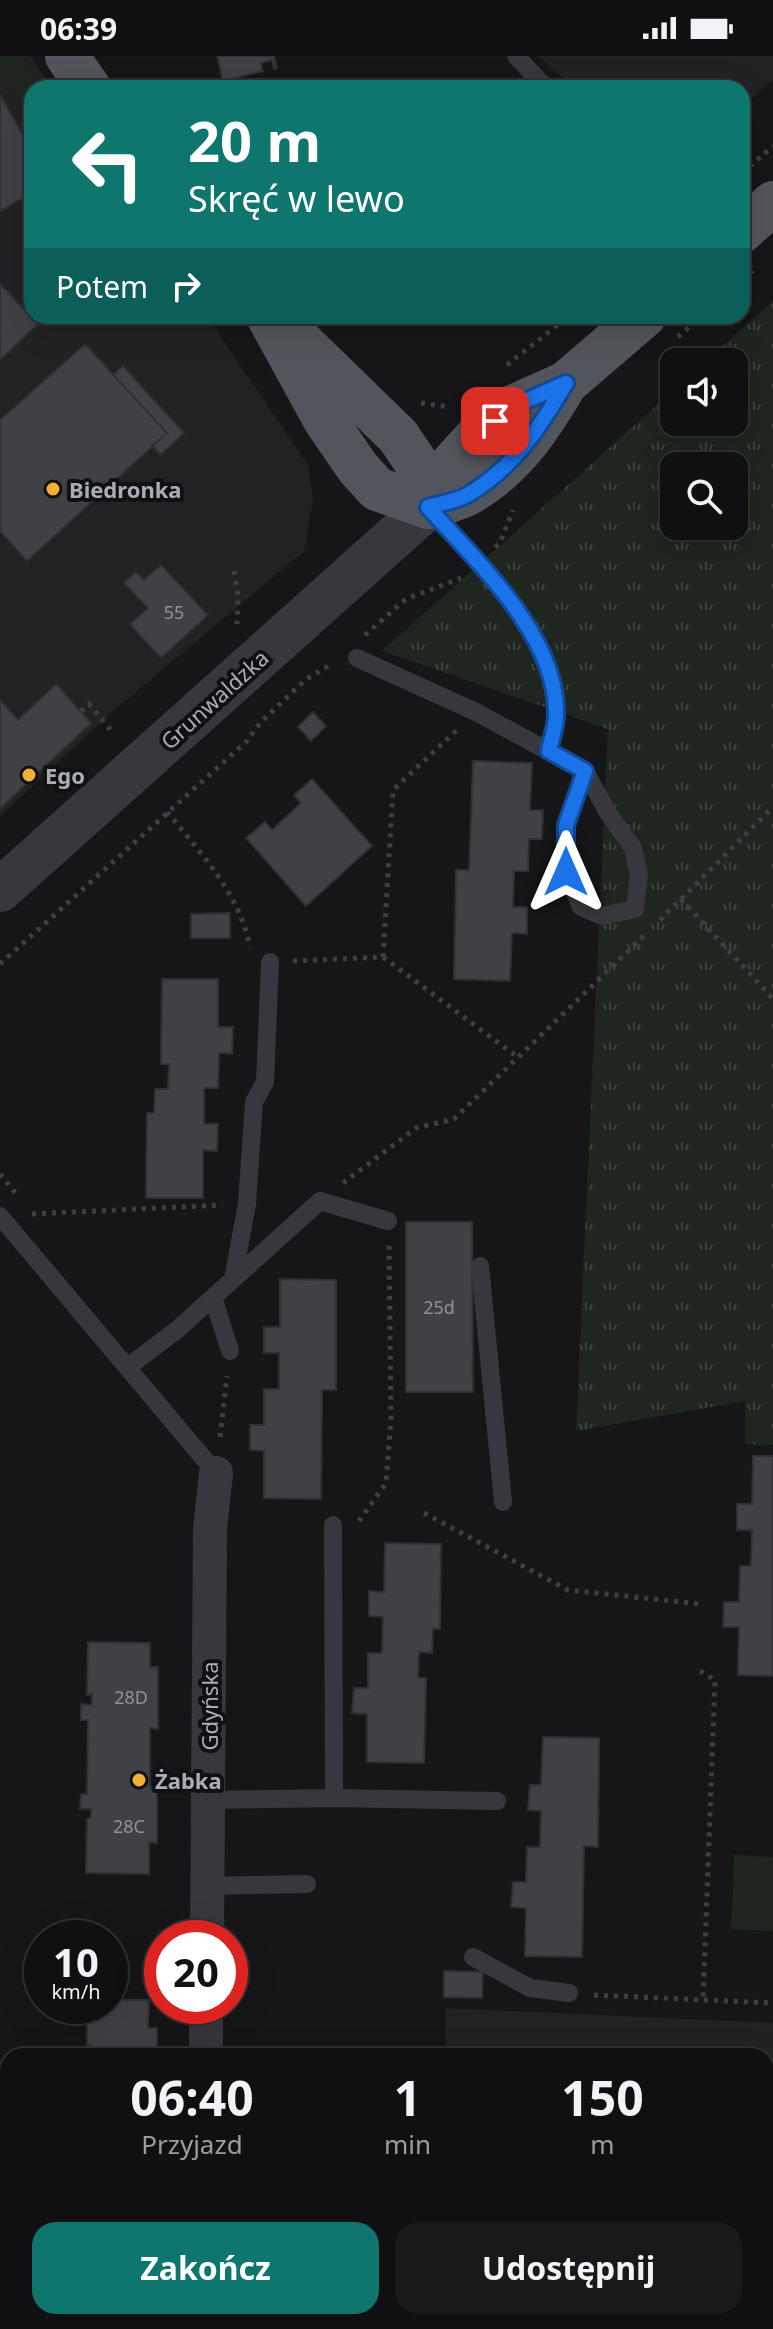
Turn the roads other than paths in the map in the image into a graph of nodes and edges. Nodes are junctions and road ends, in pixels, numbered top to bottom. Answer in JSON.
{"nodes":[{"id":1,"x":67,"y":56,"type":"edge"},
{"id":2,"x":516,"y":56,"type":"edge"},
{"id":3,"x":84,"y":80,"type":"edge"},
{"id":4,"x":538,"y":80,"type":"edge"},
{"id":5,"x":773,"y":203,"type":"edge"},
{"id":6,"x":750,"y":224,"type":"edge"},
{"id":7,"x":275,"y":324,"type":"edge"},
{"id":8,"x":280,"y":324,"type":"edge"},
{"id":9,"x":635,"y":324,"type":"edge"},
{"id":10,"x":566,"y":383,"type":"junction"},
{"id":11,"x":481,"y":432,"type":"junction"},
{"id":12,"x":398,"y":436,"type":"junction"},
{"id":13,"x":377,"y":489,"type":"junction"},
{"id":14,"x":428,"y":507,"type":"junction"},
{"id":15,"x":359,"y":570,"type":"junction"},
{"id":16,"x":358,"y":649,"type":"road end"},
{"id":17,"x":549,"y":751,"type":"junction"},
{"id":18,"x":585,"y":771,"type":"junction"},
{"id":19,"x":0,"y":890,"type":"edge"},
{"id":20,"x":270,"y":962,"type":"road end"},
{"id":21,"x":1,"y":1217,"type":"edge"},
{"id":22,"x":388,"y":1221,"type":"road end"},
{"id":23,"x":480,"y":1266,"type":"dead end"},
{"id":24,"x":233,"y":1279,"type":"junction"},
{"id":25,"x":213,"y":1297,"type":"junction"},
{"id":26,"x":229,"y":1360,"type":"road end"},
{"id":27,"x":128,"y":1367,"type":"junction"},
{"id":28,"x":216,"y":1473,"type":"joint"},
{"id":29,"x":503,"y":1502,"type":"dead end"},
{"id":30,"x":333,"y":1525,"type":"dead end"},
{"id":31,"x":334,"y":1798,"type":"junction"},
{"id":32,"x":208,"y":1800,"type":"junction"},
{"id":33,"x":497,"y":1801,"type":"dead end"},
{"id":34,"x":307,"y":1884,"type":"dead end"},
{"id":35,"x":207,"y":1886,"type":"junction"},
{"id":36,"x":207,"y":1920,"type":"edge"},
{"id":37,"x":473,"y":1957,"type":"dead end"},
{"id":38,"x":569,"y":1993,"type":"road end"},
{"id":39,"x":206,"y":2024,"type":"edge"},
{"id":40,"x":206,"y":2048,"type":"edge"}],
"edges":[{"from":1,"to":3,"type":"main road"},
{"from":2,"to":4,"type":"lane"},
{"from":5,"to":6,"type":"main road"},
{"from":7,"to":13,"type":"main road"},
{"from":8,"to":12,"type":"main road"},
{"from":9,"to":10,"type":"main road","name":"Grunwaldzka"},
{"from":10,"to":11,"type":"main road","name":"Grunwaldzka"},
{"from":10,"to":14,"type":"main road","name":"Grunwaldzka"},
{"from":11,"to":12,"type":"main road"},
{"from":11,"to":14,"type":"main road","name":"Grunwaldzka"},
{"from":12,"to":14,"type":"main road"},
{"from":13,"to":14,"type":"main road"},
{"from":13,"to":15,"type":"street"},
{"from":14,"to":15,"type":"street","name":"Grunwaldzka"},
{"from":14,"to":17,"type":"lane"},
{"from":15,"to":19,"type":"street","name":"Grunwaldzka"},
{"from":16,"to":17,"type":"lane"},
{"from":17,"to":18,"type":"lane"},
{"from":18,"to":18,"type":"lane"},
{"from":20,"to":24,"type":"lane"},
{"from":21,"to":27,"type":"lane"},
{"from":22,"to":24,"type":"lane"},
{"from":23,"to":29,"type":"lane"},
{"from":24,"to":25,"type":"lane"},
{"from":25,"to":26,"type":"lane"},
{"from":25,"to":27,"type":"lane"},
{"from":27,"to":28,"type":"lane"},
{"from":28,"to":32,"type":"street","name":"Gdyńska"},
{"from":30,"to":31,"type":"lane"},
{"from":31,"to":32,"type":"lane"},
{"from":31,"to":33,"type":"lane"},
{"from":32,"to":35,"type":"street","name":"Gdyńska"},
{"from":34,"to":35,"type":"lane"},
{"from":35,"to":36,"type":"street","name":"Gdyńska"},
{"from":37,"to":38,"type":"lane"},
{"from":39,"to":40,"type":"street"}]}
